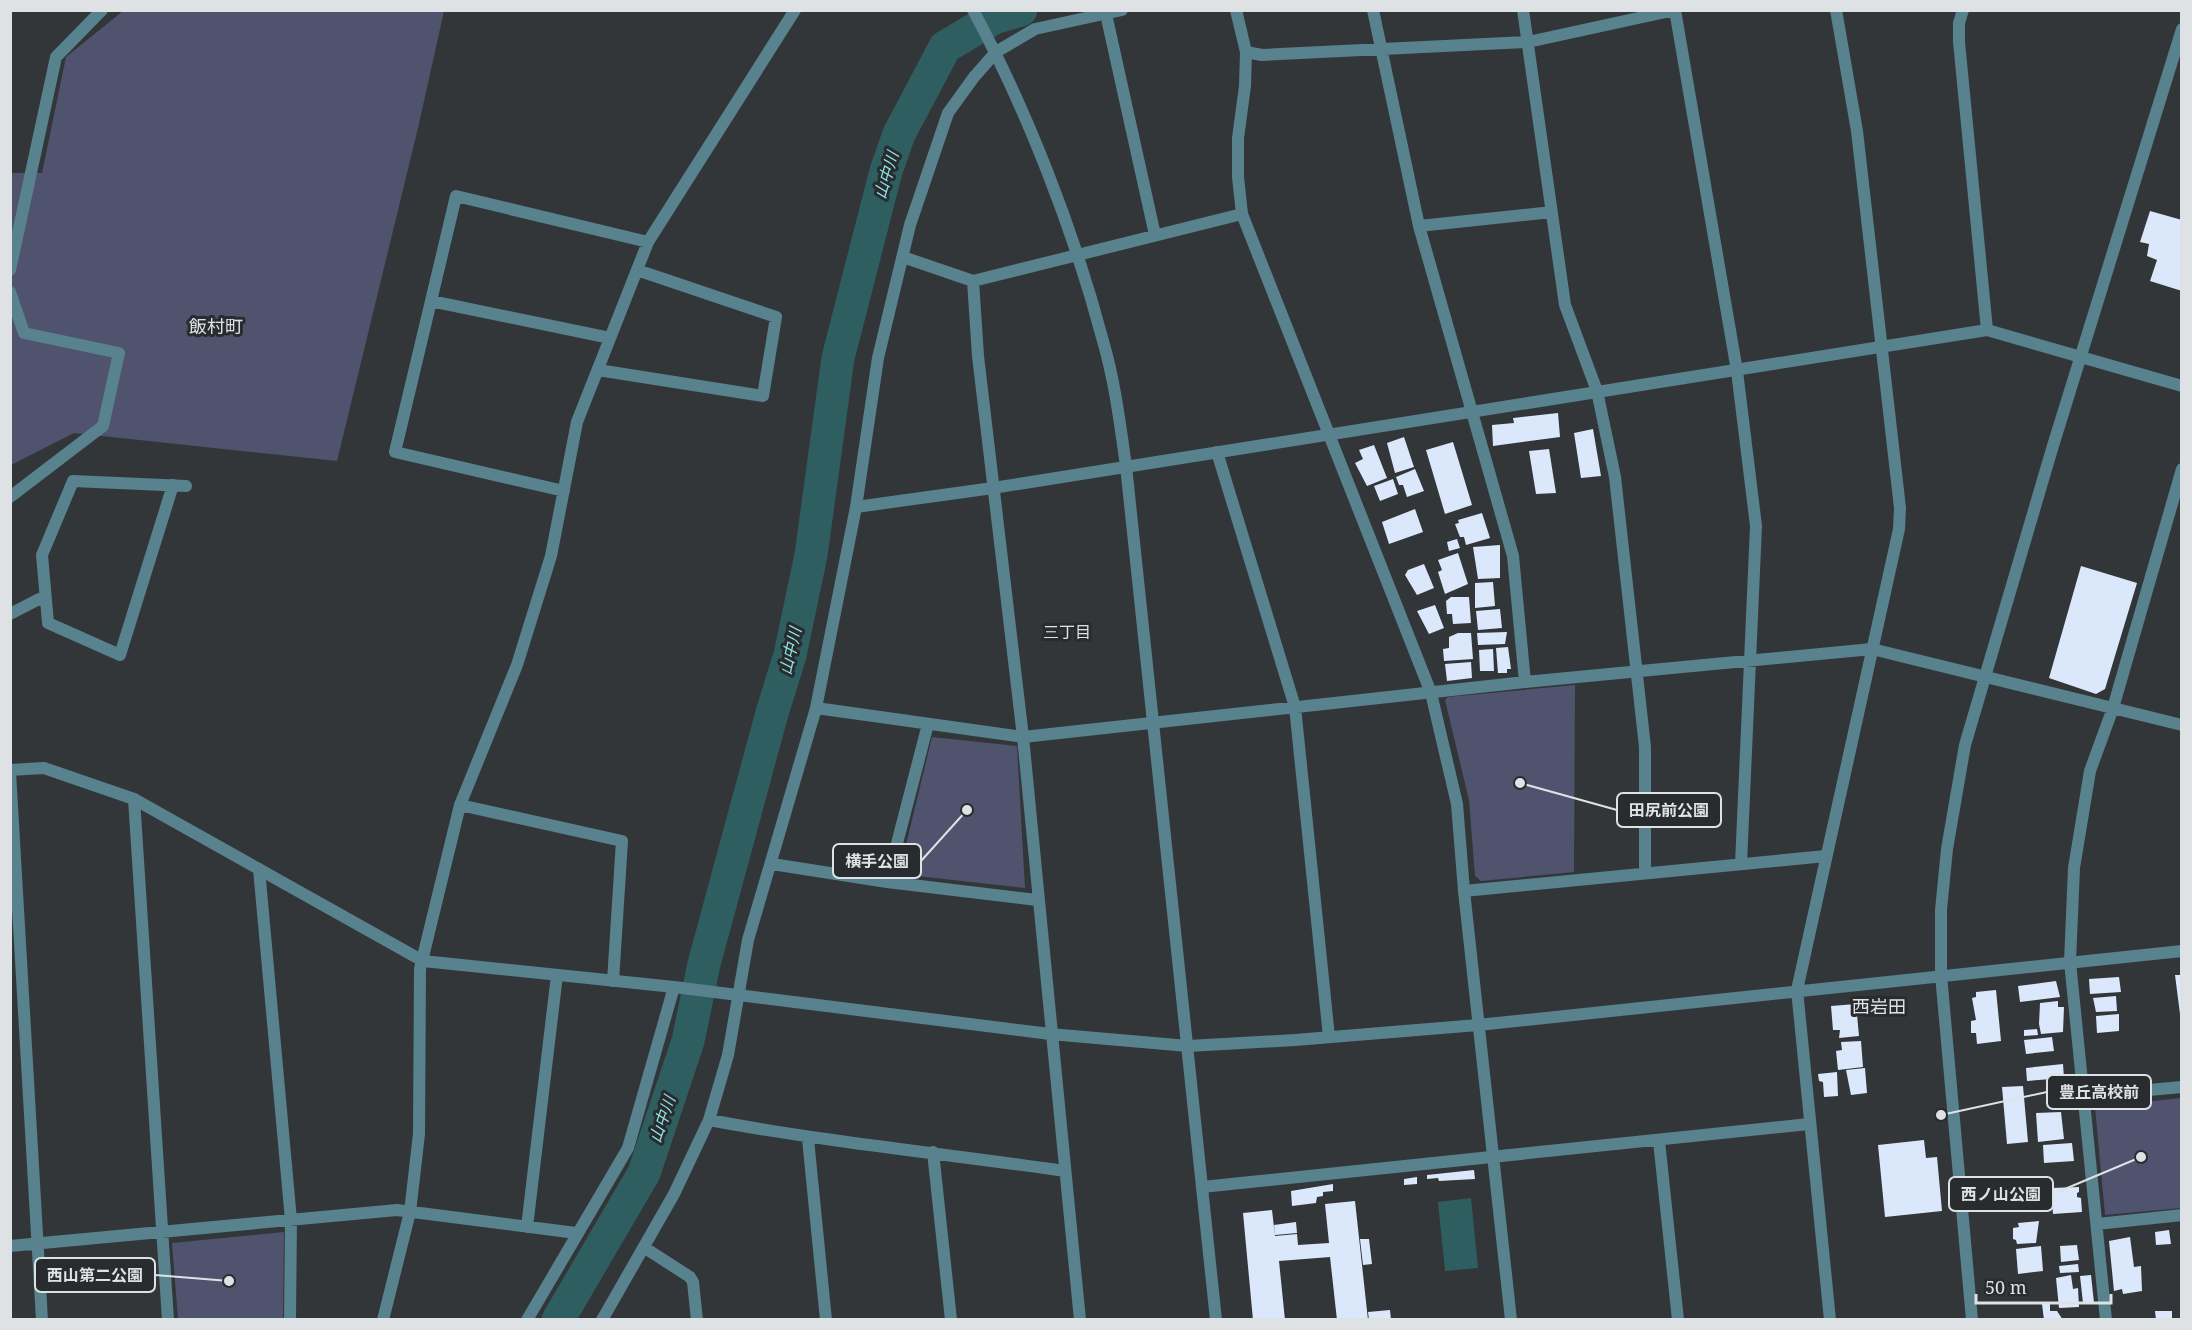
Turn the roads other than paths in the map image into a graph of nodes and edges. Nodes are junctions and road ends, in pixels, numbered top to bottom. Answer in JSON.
{"nodes":[{"id":1,"x":102,"y":10,"type":"edge"},
{"id":2,"x":795,"y":10,"type":"edge"},
{"id":3,"x":973,"y":10,"type":"edge"},
{"id":4,"x":1122,"y":10,"type":"edge"},
{"id":5,"x":1236,"y":10,"type":"edge"},
{"id":6,"x":1373,"y":10,"type":"edge"},
{"id":7,"x":1523,"y":10,"type":"edge"},
{"id":8,"x":1675,"y":10,"type":"edge"},
{"id":9,"x":1836,"y":10,"type":"edge"},
{"id":10,"x":1963,"y":10,"type":"edge"},
{"id":11,"x":1106,"y":14,"type":"junction"},
{"id":12,"x":2181,"y":29,"type":"edge"},
{"id":13,"x":1528,"y":42,"type":"junction"},
{"id":14,"x":1380,"y":49,"type":"junction"},
{"id":15,"x":996,"y":52,"type":"junction"},
{"id":16,"x":1246,"y":52,"type":"junction"},
{"id":17,"x":1552,"y":212,"type":"junction"},
{"id":18,"x":1242,"y":214,"type":"junction"},
{"id":19,"x":1419,"y":226,"type":"junction"},
{"id":20,"x":1155,"y":235,"type":"junction"},
{"id":21,"x":648,"y":242,"type":"junction"},
{"id":22,"x":1076,"y":254,"type":"junction"},
{"id":23,"x":903,"y":257,"type":"junction"},
{"id":24,"x":10,"y":270,"type":"edge"},
{"id":25,"x":637,"y":270,"type":"junction"},
{"id":26,"x":973,"y":281,"type":"junction"},
{"id":27,"x":10,"y":292,"type":"edge"},
{"id":28,"x":431,"y":301,"type":"junction"},
{"id":29,"x":1987,"y":330,"type":"junction"},
{"id":30,"x":610,"y":338,"type":"junction"},
{"id":31,"x":1882,"y":347,"type":"junction"},
{"id":32,"x":2080,"y":358,"type":"junction"},
{"id":33,"x":598,"y":370,"type":"junction"},
{"id":34,"x":1737,"y":371,"type":"junction"},
{"id":35,"x":2181,"y":386,"type":"edge"},
{"id":36,"x":1597,"y":391,"type":"junction"},
{"id":37,"x":1470,"y":411,"type":"junction"},
{"id":38,"x":1330,"y":435,"type":"junction"},
{"id":39,"x":1217,"y":452,"type":"junction"},
{"id":40,"x":1126,"y":466,"type":"junction"},
{"id":41,"x":2181,"y":470,"type":"edge"},
{"id":42,"x":173,"y":485,"type":"junction"},
{"id":43,"x":186,"y":486,"type":"dead end"},
{"id":44,"x":993,"y":488,"type":"junction"},
{"id":45,"x":564,"y":491,"type":"junction"},
{"id":46,"x":10,"y":497,"type":"edge"},
{"id":47,"x":856,"y":507,"type":"junction"},
{"id":48,"x":45,"y":596,"type":"junction"},
{"id":49,"x":10,"y":614,"type":"edge"},
{"id":50,"x":1872,"y":649,"type":"junction"},
{"id":51,"x":1752,"y":659,"type":"junction"},
{"id":52,"x":1638,"y":672,"type":"junction"},
{"id":53,"x":1986,"y":675,"type":"junction"},
{"id":54,"x":1525,"y":682,"type":"junction"},
{"id":55,"x":1431,"y":693,"type":"junction"},
{"id":56,"x":1295,"y":707,"type":"junction"},
{"id":57,"x":816,"y":708,"type":"junction"},
{"id":58,"x":2113,"y":708,"type":"junction"},
{"id":59,"x":1152,"y":722,"type":"junction"},
{"id":60,"x":928,"y":724,"type":"junction"},
{"id":61,"x":2181,"y":725,"type":"edge"},
{"id":62,"x":1023,"y":737,"type":"junction"},
{"id":63,"x":10,"y":771,"type":"edge"},
{"id":64,"x":134,"y":798,"type":"junction"},
{"id":65,"x":460,"y":805,"type":"junction"},
{"id":66,"x":1826,"y":856,"type":"junction"},
{"id":67,"x":772,"y":864,"type":"junction"},
{"id":68,"x":1741,"y":864,"type":"junction"},
{"id":69,"x":259,"y":869,"type":"junction"},
{"id":70,"x":1645,"y":872,"type":"junction"},
{"id":71,"x":887,"y":882,"type":"junction"},
{"id":72,"x":1464,"y":891,"type":"junction"},
{"id":73,"x":1037,"y":900,"type":"junction"},
{"id":74,"x":2181,"y":951,"type":"edge"},
{"id":75,"x":423,"y":961,"type":"junction"},
{"id":76,"x":2070,"y":962,"type":"junction"},
{"id":77,"x":557,"y":975,"type":"junction"},
{"id":78,"x":1941,"y":975,"type":"junction"},
{"id":79,"x":613,"y":981,"type":"junction"},
{"id":80,"x":677,"y":988,"type":"junction"},
{"id":81,"x":1797,"y":990,"type":"junction"},
{"id":82,"x":733,"y":996,"type":"junction"},
{"id":83,"x":1478,"y":1025,"type":"junction"},
{"id":84,"x":1050,"y":1034,"type":"junction"},
{"id":85,"x":1329,"y":1037,"type":"junction"},
{"id":86,"x":1188,"y":1046,"type":"junction"},
{"id":87,"x":2181,"y":1087,"type":"edge"},
{"id":88,"x":2082,"y":1096,"type":"junction"},
{"id":89,"x":709,"y":1120,"type":"junction"},
{"id":90,"x":1809,"y":1124,"type":"junction"},
{"id":91,"x":808,"y":1139,"type":"junction"},
{"id":92,"x":1659,"y":1141,"type":"junction"},
{"id":93,"x":933,"y":1152,"type":"junction"},
{"id":94,"x":1494,"y":1157,"type":"junction"},
{"id":95,"x":1065,"y":1171,"type":"junction"},
{"id":96,"x":1202,"y":1188,"type":"junction"},
{"id":97,"x":410,"y":1212,"type":"junction"},
{"id":98,"x":2181,"y":1215,"type":"edge"},
{"id":99,"x":291,"y":1220,"type":"junction"},
{"id":100,"x":2097,"y":1224,"type":"junction"},
{"id":101,"x":527,"y":1227,"type":"junction"},
{"id":102,"x":161,"y":1232,"type":"junction"},
{"id":103,"x":576,"y":1233,"type":"junction"},
{"id":104,"x":37,"y":1243,"type":"junction"},
{"id":105,"x":10,"y":1246,"type":"edge"},
{"id":106,"x":645,"y":1248,"type":"junction"},
{"id":107,"x":42,"y":1320,"type":"edge"},
{"id":108,"x":168,"y":1320,"type":"edge"},
{"id":109,"x":290,"y":1320,"type":"edge"},
{"id":110,"x":383,"y":1320,"type":"edge"},
{"id":111,"x":527,"y":1320,"type":"edge"},
{"id":112,"x":602,"y":1320,"type":"edge"},
{"id":113,"x":697,"y":1320,"type":"edge"},
{"id":114,"x":826,"y":1320,"type":"edge"},
{"id":115,"x":951,"y":1320,"type":"edge"},
{"id":116,"x":1080,"y":1320,"type":"edge"},
{"id":117,"x":1216,"y":1320,"type":"edge"},
{"id":118,"x":1511,"y":1320,"type":"edge"},
{"id":119,"x":1678,"y":1320,"type":"edge"},
{"id":120,"x":1830,"y":1320,"type":"edge"},
{"id":121,"x":1972,"y":1320,"type":"edge"},
{"id":122,"x":2106,"y":1320,"type":"edge"}],
"edges":[{"from":1,"to":24,"type":"street"},
{"from":2,"to":21,"type":"street"},
{"from":3,"to":15,"type":"street"},
{"from":4,"to":11,"type":"street"},
{"from":5,"to":16,"type":"street"},
{"from":6,"to":14,"type":"street"},
{"from":7,"to":13,"type":"street"},
{"from":8,"to":13,"type":"street"},
{"from":8,"to":34,"type":"street"},
{"from":9,"to":31,"type":"street"},
{"from":10,"to":29,"type":"street"},
{"from":11,"to":15,"type":"street"},
{"from":11,"to":20,"type":"street"},
{"from":12,"to":32,"type":"street"},
{"from":13,"to":14,"type":"street"},
{"from":13,"to":17,"type":"street"},
{"from":14,"to":16,"type":"street"},
{"from":14,"to":19,"type":"street"},
{"from":15,"to":22,"type":"street"},
{"from":15,"to":23,"type":"street"},
{"from":16,"to":18,"type":"street"},
{"from":17,"to":19,"type":"street"},
{"from":17,"to":36,"type":"street"},
{"from":18,"to":20,"type":"street"},
{"from":18,"to":38,"type":"street"},
{"from":19,"to":37,"type":"street"},
{"from":20,"to":22,"type":"street"},
{"from":21,"to":25,"type":"street"},
{"from":21,"to":28,"type":"street"},
{"from":22,"to":26,"type":"street"},
{"from":22,"to":40,"type":"street"},
{"from":23,"to":26,"type":"street"},
{"from":23,"to":47,"type":"street"},
{"from":25,"to":30,"type":"street"},
{"from":25,"to":33,"type":"street"},
{"from":26,"to":44,"type":"street"},
{"from":27,"to":46,"type":"street"},
{"from":28,"to":30,"type":"street"},
{"from":28,"to":45,"type":"street"},
{"from":29,"to":31,"type":"street"},
{"from":29,"to":32,"type":"street"},
{"from":30,"to":33,"type":"street"},
{"from":31,"to":34,"type":"street"},
{"from":31,"to":50,"type":"street"},
{"from":32,"to":35,"type":"street"},
{"from":32,"to":53,"type":"street"},
{"from":33,"to":45,"type":"street"},
{"from":34,"to":36,"type":"street"},
{"from":34,"to":51,"type":"street"},
{"from":36,"to":37,"type":"street"},
{"from":36,"to":52,"type":"street"},
{"from":37,"to":38,"type":"street"},
{"from":37,"to":54,"type":"street"},
{"from":38,"to":39,"type":"street"},
{"from":38,"to":55,"type":"street"},
{"from":39,"to":40,"type":"street"},
{"from":39,"to":56,"type":"street"},
{"from":40,"to":44,"type":"street"},
{"from":40,"to":59,"type":"street"},
{"from":41,"to":58,"type":"street"},
{"from":42,"to":43,"type":"street"},
{"from":42,"to":48,"type":"street"},
{"from":42,"to":48,"type":"street"},
{"from":44,"to":47,"type":"street"},
{"from":44,"to":62,"type":"street"},
{"from":45,"to":65,"type":"street"},
{"from":47,"to":57,"type":"street"},
{"from":48,"to":49,"type":"street"},
{"from":50,"to":51,"type":"street"},
{"from":50,"to":53,"type":"street"},
{"from":50,"to":66,"type":"street"},
{"from":51,"to":52,"type":"street"},
{"from":51,"to":68,"type":"street"},
{"from":52,"to":54,"type":"street"},
{"from":52,"to":70,"type":"street"},
{"from":53,"to":58,"type":"street"},
{"from":53,"to":78,"type":"street"},
{"from":54,"to":55,"type":"street"},
{"from":55,"to":56,"type":"street"},
{"from":55,"to":72,"type":"street"},
{"from":56,"to":59,"type":"street"},
{"from":56,"to":85,"type":"street"},
{"from":57,"to":60,"type":"street"},
{"from":57,"to":67,"type":"street"},
{"from":58,"to":61,"type":"street"},
{"from":58,"to":76,"type":"street"},
{"from":59,"to":62,"type":"street"},
{"from":59,"to":86,"type":"street"},
{"from":60,"to":62,"type":"street"},
{"from":60,"to":71,"type":"street"},
{"from":62,"to":73,"type":"street"},
{"from":63,"to":64,"type":"street"},
{"from":63,"to":104,"type":"street"},
{"from":64,"to":69,"type":"street"},
{"from":64,"to":102,"type":"street"},
{"from":65,"to":75,"type":"street"},
{"from":65,"to":79,"type":"street"},
{"from":66,"to":68,"type":"street"},
{"from":66,"to":81,"type":"street"},
{"from":67,"to":71,"type":"street"},
{"from":67,"to":82,"type":"street"},
{"from":68,"to":70,"type":"street"},
{"from":69,"to":75,"type":"street"},
{"from":69,"to":99,"type":"street"},
{"from":70,"to":72,"type":"street"},
{"from":71,"to":73,"type":"street"},
{"from":72,"to":83,"type":"street"},
{"from":73,"to":84,"type":"street"},
{"from":74,"to":76,"type":"street"},
{"from":75,"to":77,"type":"street"},
{"from":75,"to":97,"type":"street"},
{"from":76,"to":78,"type":"street"},
{"from":76,"to":88,"type":"street"},
{"from":77,"to":79,"type":"street"},
{"from":77,"to":101,"type":"street"},
{"from":78,"to":81,"type":"street"},
{"from":78,"to":121,"type":"street"},
{"from":79,"to":80,"type":"street"},
{"from":80,"to":82,"type":"street"},
{"from":80,"to":103,"type":"street"},
{"from":81,"to":83,"type":"street"},
{"from":81,"to":90,"type":"street"},
{"from":82,"to":84,"type":"street"},
{"from":82,"to":89,"type":"street"},
{"from":83,"to":85,"type":"street"},
{"from":83,"to":94,"type":"street"},
{"from":84,"to":86,"type":"street"},
{"from":84,"to":95,"type":"street"},
{"from":85,"to":86,"type":"street"},
{"from":86,"to":96,"type":"street"},
{"from":87,"to":88,"type":"street"},
{"from":88,"to":100,"type":"street"},
{"from":89,"to":91,"type":"street"},
{"from":89,"to":106,"type":"street"},
{"from":90,"to":92,"type":"street"},
{"from":90,"to":120,"type":"street"},
{"from":91,"to":93,"type":"street"},
{"from":91,"to":114,"type":"street"},
{"from":92,"to":94,"type":"street"},
{"from":92,"to":119,"type":"street"},
{"from":93,"to":95,"type":"street"},
{"from":93,"to":115,"type":"street"},
{"from":94,"to":96,"type":"street"},
{"from":94,"to":118,"type":"street"},
{"from":95,"to":116,"type":"street"},
{"from":96,"to":117,"type":"street"},
{"from":97,"to":99,"type":"street"},
{"from":97,"to":101,"type":"street"},
{"from":97,"to":110,"type":"street"},
{"from":98,"to":100,"type":"street"},
{"from":99,"to":102,"type":"street"},
{"from":99,"to":109,"type":"street"},
{"from":100,"to":122,"type":"street"},
{"from":101,"to":103,"type":"street"},
{"from":102,"to":104,"type":"street"},
{"from":102,"to":108,"type":"street"},
{"from":103,"to":111,"type":"street"},
{"from":104,"to":105,"type":"street"},
{"from":104,"to":107,"type":"street"},
{"from":106,"to":112,"type":"street"},
{"from":106,"to":113,"type":"street"}]}
